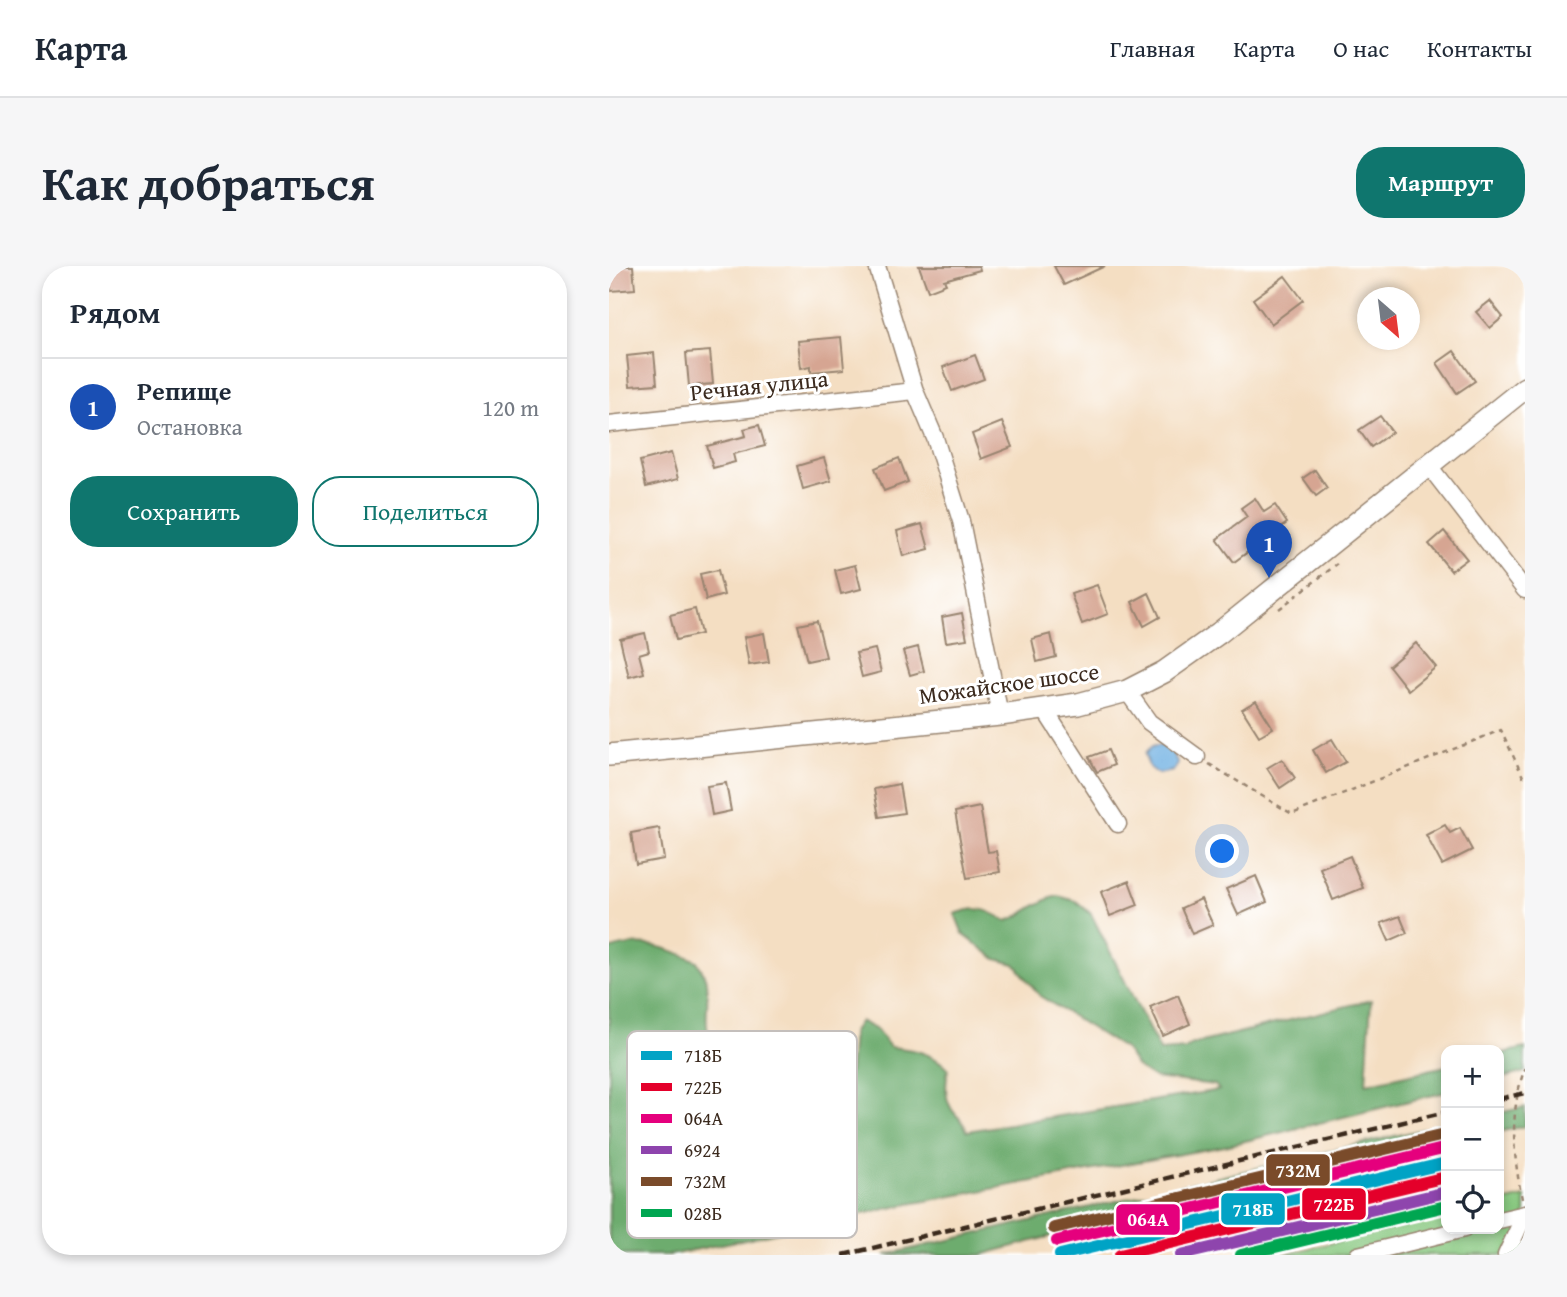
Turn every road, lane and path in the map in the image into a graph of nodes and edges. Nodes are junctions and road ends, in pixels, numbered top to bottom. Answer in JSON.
{"nodes":[{"id":1,"x":877,"y":266,"type":"edge"},
{"id":2,"x":1525,"y":388,"type":"edge"},
{"id":3,"x":915,"y":391,"type":"junction"},
{"id":4,"x":609,"y":424,"type":"edge"},
{"id":5,"x":1429,"y":466,"type":"junction"},
{"id":6,"x":1525,"y":590,"type":"edge"},
{"id":7,"x":1126,"y":691,"type":"junction"},
{"id":8,"x":1045,"y":709,"type":"junction"},
{"id":9,"x":1000,"y":715,"type":"junction"},
{"id":10,"x":609,"y":755,"type":"edge"},
{"id":11,"x":1197,"y":757,"type":"joint"},
{"id":12,"x":1525,"y":781,"type":"edge"},
{"id":13,"x":1118,"y":824,"type":"dead end"},
{"id":14,"x":1525,"y":1068,"type":"edge"},
{"id":15,"x":1524,"y":1211,"type":"edge"},
{"id":16,"x":1504,"y":1218,"type":"edge"},
{"id":17,"x":1444,"y":1234,"type":"edge"},
{"id":18,"x":1358,"y":1255,"type":"edge"},
{"id":19,"x":1506,"y":1255,"type":"edge"}],
"edges":[{"from":1,"to":3,"type":"street"},
{"from":2,"to":5,"type":"main road","name":"Можайское шоссе"},
{"from":3,"to":4,"type":"street","name":"Речная улица"},
{"from":3,"to":9,"type":"street"},
{"from":5,"to":6,"type":"street"},
{"from":5,"to":7,"type":"main road","name":"Можайское шоссе"},
{"from":7,"to":8,"type":"main road","name":"Можайское шоссе"},
{"from":7,"to":11,"type":"street"},
{"from":8,"to":9,"type":"main road","name":"Можайское шоссе"},
{"from":8,"to":13,"type":"street"},
{"from":9,"to":10,"type":"main road","name":"Можайское шоссе"},
{"from":11,"to":12,"type":"path"},
{"from":14,"to":15,"type":"path"},
{"from":15,"to":16,"type":"street"},
{"from":15,"to":19,"type":"street"},
{"from":17,"to":18,"type":"street"}]}
